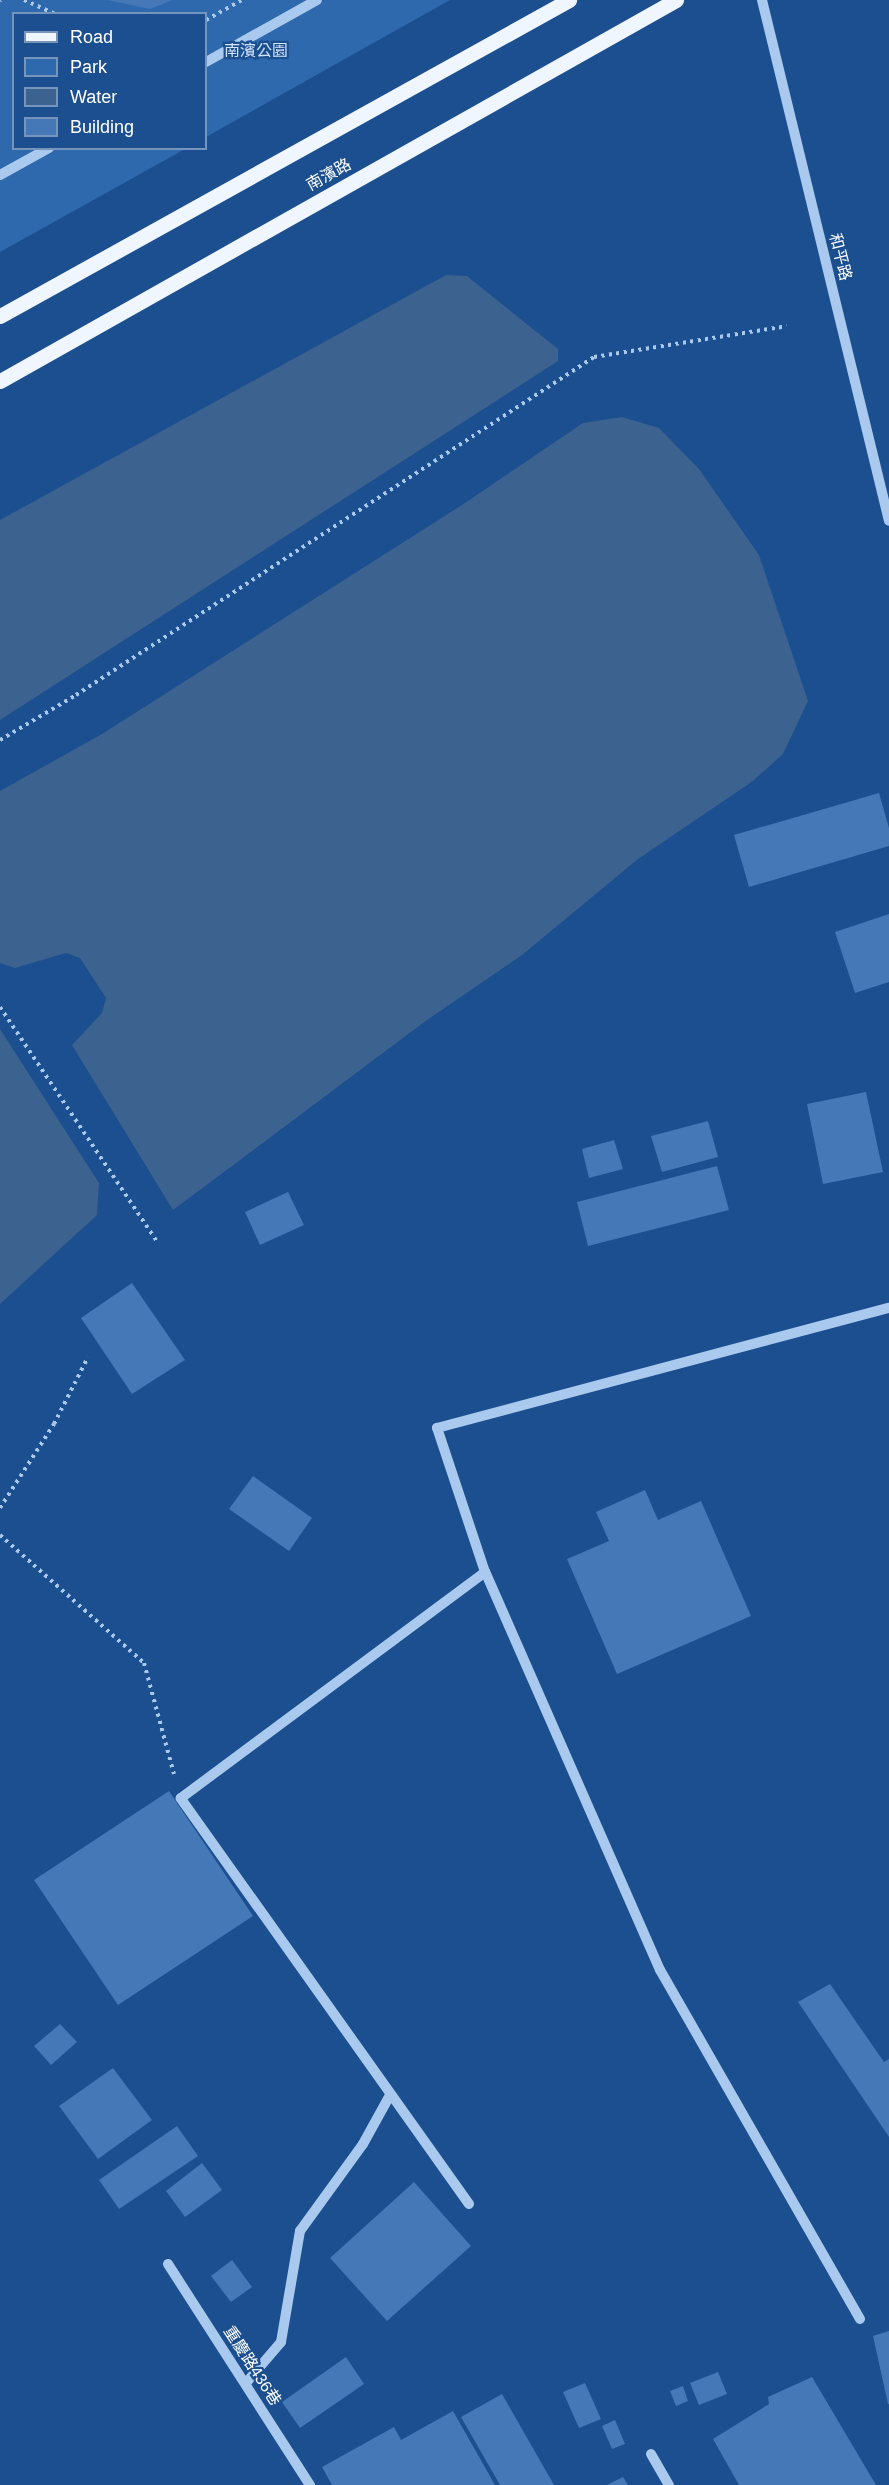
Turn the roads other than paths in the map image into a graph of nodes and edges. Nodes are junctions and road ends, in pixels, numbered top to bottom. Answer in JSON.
{"nodes":[{"id":1,"x":317,"y":0,"type":"edge"},
{"id":2,"x":569,"y":0,"type":"edge"},
{"id":3,"x":676,"y":0,"type":"edge"},
{"id":4,"x":762,"y":0,"type":"edge"},
{"id":5,"x":207,"y":61,"type":"edge"},
{"id":6,"x":45,"y":150,"type":"edge"},
{"id":7,"x":0,"y":175,"type":"edge"},
{"id":8,"x":0,"y":316,"type":"edge"},
{"id":9,"x":0,"y":381,"type":"edge"},
{"id":10,"x":889,"y":522,"type":"edge"},
{"id":11,"x":889,"y":1308,"type":"edge"},
{"id":12,"x":485,"y":1572,"type":"junction"},
{"id":13,"x":390,"y":2095,"type":"junction"},
{"id":14,"x":469,"y":2204,"type":"dead end"},
{"id":15,"x":168,"y":2264,"type":"dead end"},
{"id":16,"x":860,"y":2319,"type":"dead end"},
{"id":17,"x":246,"y":2383,"type":"junction"},
{"id":18,"x":651,"y":2454,"type":"dead end"},
{"id":19,"x":310,"y":2485,"type":"edge"},
{"id":20,"x":669,"y":2485,"type":"edge"}],
"edges":[{"from":1,"to":5,"type":"street"},
{"from":2,"to":8,"type":"main road"},
{"from":3,"to":9,"type":"main road","name":"南濱路"},
{"from":4,"to":10,"type":"street","name":"和平路"},
{"from":6,"to":7,"type":"street"},
{"from":11,"to":12,"type":"street"},
{"from":12,"to":13,"type":"street"},
{"from":12,"to":16,"type":"street"},
{"from":13,"to":14,"type":"street"},
{"from":13,"to":17,"type":"street"},
{"from":15,"to":17,"type":"street","name":"重慶路436巷"},
{"from":17,"to":19,"type":"street","name":"重慶路436巷"},
{"from":18,"to":20,"type":"street"}]}
